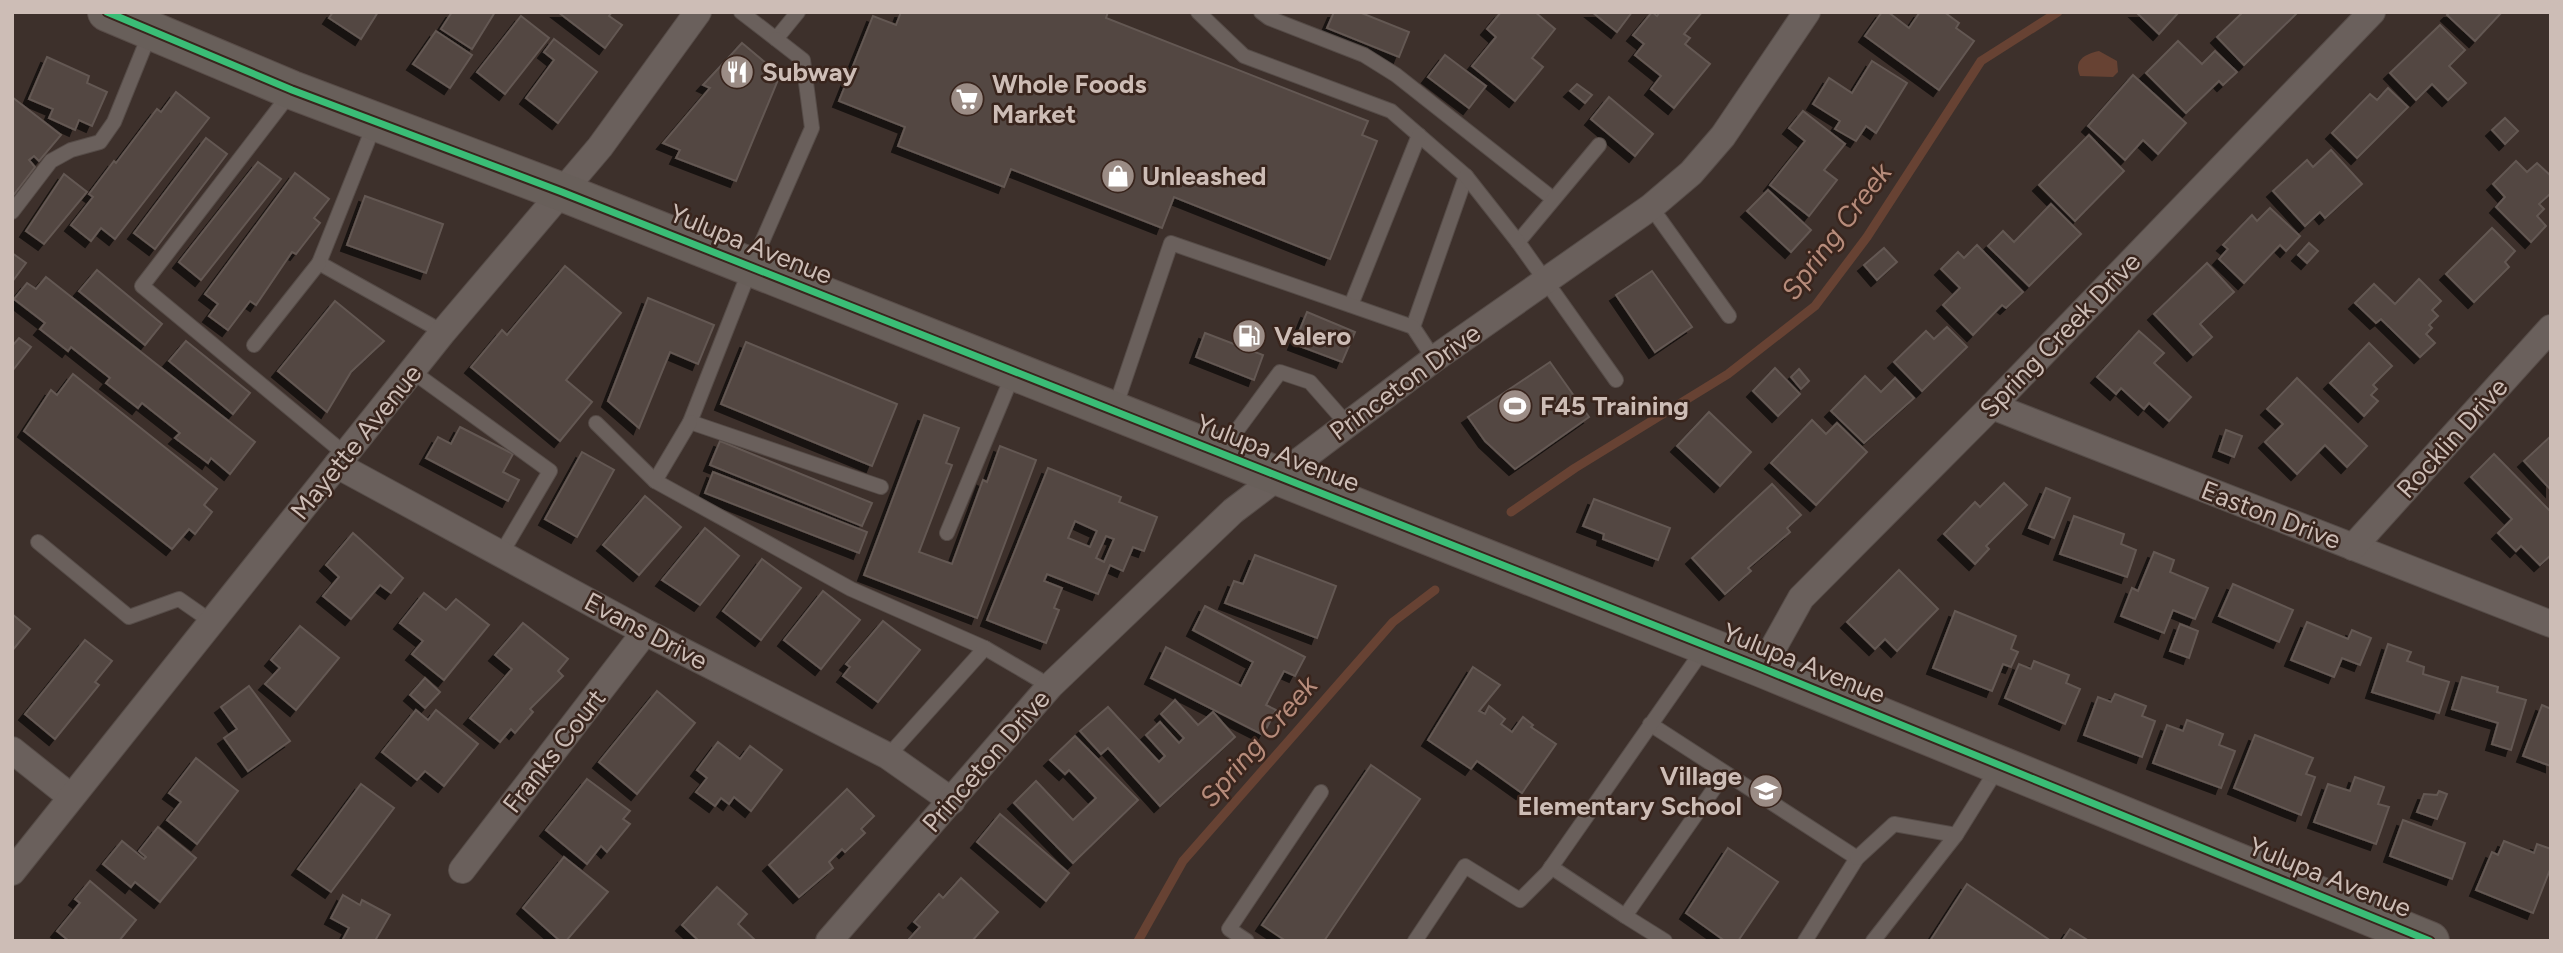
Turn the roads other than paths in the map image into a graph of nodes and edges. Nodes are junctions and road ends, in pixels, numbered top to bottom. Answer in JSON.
{"nodes":[{"id":1,"x":107,"y":12,"type":"edge"},
{"id":2,"x":741,"y":12,"type":"edge"},
{"id":3,"x":799,"y":12,"type":"edge"},
{"id":4,"x":1198,"y":12,"type":"edge"},
{"id":5,"x":1261,"y":12,"type":"edge"},
{"id":6,"x":2372,"y":12,"type":"edge"},
{"id":7,"x":693,"y":14,"type":"edge"},
{"id":8,"x":1798,"y":15,"type":"edge"},
{"id":9,"x":151,"y":21,"type":"edge"},
{"id":10,"x":776,"y":39,"type":"junction"},
{"id":11,"x":292,"y":90,"type":"junction"},
{"id":12,"x":376,"y":121,"type":"junction"},
{"id":13,"x":1419,"y":135,"type":"junction"},
{"id":14,"x":1599,"y":145,"type":"dead end"},
{"id":15,"x":1466,"y":176,"type":"junction"},
{"id":16,"x":562,"y":192,"type":"junction"},
{"id":17,"x":1552,"y":198,"type":"junction"},
{"id":18,"x":1651,"y":207,"type":"junction"},
{"id":19,"x":12,"y":212,"type":"edge"},
{"id":20,"x":1518,"y":242,"type":"junction"},
{"id":21,"x":320,"y":263,"type":"junction"},
{"id":22,"x":751,"y":267,"type":"junction"},
{"id":23,"x":1547,"y":281,"type":"junction"},
{"id":24,"x":1350,"y":305,"type":"junction"},
{"id":25,"x":1728,"y":316,"type":"dead end"},
{"id":26,"x":1413,"y":327,"type":"junction"},
{"id":27,"x":2551,"y":328,"type":"edge"},
{"id":28,"x":443,"y":332,"type":"junction"},
{"id":29,"x":254,"y":345,"type":"dead end"},
{"id":30,"x":1434,"y":359,"type":"junction"},
{"id":31,"x":1015,"y":371,"type":"junction"},
{"id":32,"x":413,"y":372,"type":"junction"},
{"id":33,"x":1616,"y":380,"type":"dead end"},
{"id":34,"x":1992,"y":406,"type":"junction"},
{"id":35,"x":1114,"y":411,"type":"junction"},
{"id":36,"x":690,"y":422,"type":"junction"},
{"id":37,"x":596,"y":424,"type":"dead end"},
{"id":38,"x":1347,"y":424,"type":"junction"},
{"id":39,"x":1220,"y":453,"type":"junction"},
{"id":40,"x":341,"y":460,"type":"junction"},
{"id":41,"x":1278,"y":475,"type":"junction"},
{"id":42,"x":655,"y":481,"type":"junction"},
{"id":43,"x":881,"y":487,"type":"dead end"},
{"id":44,"x":947,"y":533,"type":"dead end"},
{"id":45,"x":38,"y":542,"type":"dead end"},
{"id":46,"x":2353,"y":547,"type":"junction"},
{"id":47,"x":500,"y":554,"type":"junction"},
{"id":48,"x":212,"y":622,"type":"junction"},
{"id":49,"x":2551,"y":624,"type":"edge"},
{"id":50,"x":645,"y":632,"type":"junction"},
{"id":51,"x":1706,"y":646,"type":"junction"},
{"id":52,"x":985,"y":648,"type":"junction"},
{"id":53,"x":1762,"y":668,"type":"junction"},
{"id":54,"x":1050,"y":687,"type":"junction"},
{"id":55,"x":1650,"y":724,"type":"junction"},
{"id":56,"x":12,"y":750,"type":"edge"},
{"id":57,"x":888,"y":756,"type":"junction"},
{"id":58,"x":1999,"y":765,"type":"junction"},
{"id":59,"x":1726,"y":773,"type":"junction"},
{"id":60,"x":1321,"y":792,"type":"dead end"},
{"id":61,"x":71,"y":797,"type":"junction"},
{"id":62,"x":952,"y":801,"type":"junction"},
{"id":63,"x":1956,"y":835,"type":"junction"},
{"id":64,"x":1857,"y":858,"type":"junction"},
{"id":65,"x":1551,"y":867,"type":"junction"},
{"id":66,"x":462,"y":870,"type":"dead end"},
{"id":67,"x":12,"y":872,"type":"edge"},
{"id":68,"x":1625,"y":916,"type":"junction"},
{"id":69,"x":829,"y":941,"type":"edge"},
{"id":70,"x":1247,"y":941,"type":"edge"},
{"id":71,"x":1415,"y":941,"type":"edge"},
{"id":72,"x":1665,"y":941,"type":"edge"},
{"id":73,"x":1805,"y":941,"type":"edge"},
{"id":74,"x":1873,"y":941,"type":"edge"},
{"id":75,"x":2430,"y":941,"type":"edge"}],
"edges":[{"from":1,"to":9,"type":"street","name":"Yulupa Avenue"},
{"from":2,"to":10,"type":"lane"},
{"from":3,"to":10,"type":"lane"},
{"from":4,"to":13,"type":"lane"},
{"from":5,"to":17,"type":"lane"},
{"from":6,"to":34,"type":"street","name":"Spring Creek Drive"},
{"from":7,"to":16,"type":"street","name":"Mayette Avenue"},
{"from":8,"to":18,"type":"street","name":"Princeton Drive"},
{"from":9,"to":11,"type":"street","name":"Yulupa Avenue"},
{"from":9,"to":19,"type":"lane"},
{"from":10,"to":22,"type":"lane"},
{"from":11,"to":12,"type":"street","name":"Yulupa Avenue"},
{"from":11,"to":40,"type":"lane"},
{"from":12,"to":16,"type":"street","name":"Yulupa Avenue"},
{"from":12,"to":21,"type":"lane"},
{"from":13,"to":15,"type":"lane"},
{"from":13,"to":24,"type":"lane"},
{"from":14,"to":17,"type":"lane"},
{"from":15,"to":20,"type":"lane"},
{"from":15,"to":26,"type":"lane"},
{"from":16,"to":22,"type":"street","name":"Yulupa Avenue"},
{"from":16,"to":28,"type":"street","name":"Mayette Avenue"},
{"from":17,"to":20,"type":"lane"},
{"from":18,"to":23,"type":"street","name":"Princeton Drive"},
{"from":18,"to":25,"type":"lane"},
{"from":20,"to":23,"type":"lane"},
{"from":21,"to":28,"type":"lane"},
{"from":21,"to":29,"type":"lane"},
{"from":22,"to":31,"type":"street","name":"Yulupa Avenue"},
{"from":22,"to":36,"type":"lane"},
{"from":23,"to":30,"type":"street","name":"Princeton Drive"},
{"from":23,"to":33,"type":"lane"},
{"from":24,"to":26,"type":"lane"},
{"from":24,"to":35,"type":"lane"},
{"from":26,"to":30,"type":"lane"},
{"from":27,"to":46,"type":"street","name":"Rocklin Drive"},
{"from":28,"to":32,"type":"street","name":"Mayette Avenue"},
{"from":30,"to":38,"type":"street","name":"Princeton Drive"},
{"from":31,"to":35,"type":"street","name":"Yulupa Avenue"},
{"from":31,"to":44,"type":"lane"},
{"from":32,"to":40,"type":"street","name":"Mayette Avenue"},
{"from":32,"to":47,"type":"lane"},
{"from":34,"to":46,"type":"street","name":"Easton Drive"},
{"from":34,"to":53,"type":"street","name":"Spring Creek Drive"},
{"from":35,"to":39,"type":"street","name":"Yulupa Avenue"},
{"from":36,"to":42,"type":"lane"},
{"from":36,"to":43,"type":"lane"},
{"from":37,"to":42,"type":"lane"},
{"from":38,"to":39,"type":"lane"},
{"from":38,"to":41,"type":"street","name":"Princeton Drive"},
{"from":39,"to":41,"type":"street","name":"Yulupa Avenue"},
{"from":40,"to":47,"type":"street","name":"Evans Drive"},
{"from":40,"to":48,"type":"street","name":"Mayette Avenue"},
{"from":41,"to":51,"type":"street","name":"Yulupa Avenue"},
{"from":41,"to":54,"type":"street","name":"Princeton Drive"},
{"from":42,"to":52,"type":"lane"},
{"from":45,"to":48,"type":"lane"},
{"from":46,"to":49,"type":"street","name":"Easton Drive"},
{"from":47,"to":50,"type":"street","name":"Evans Drive"},
{"from":48,"to":61,"type":"street","name":"Mayette Avenue"},
{"from":50,"to":57,"type":"street","name":"Evans Drive"},
{"from":50,"to":66,"type":"street","name":"Franks Court"},
{"from":51,"to":53,"type":"street","name":"Yulupa Avenue"},
{"from":51,"to":55,"type":"lane"},
{"from":52,"to":54,"type":"lane"},
{"from":52,"to":57,"type":"lane"},
{"from":53,"to":58,"type":"street","name":"Yulupa Avenue"},
{"from":54,"to":62,"type":"street","name":"Princeton Drive"},
{"from":55,"to":59,"type":"lane"},
{"from":55,"to":65,"type":"lane"},
{"from":56,"to":61,"type":"street"},
{"from":57,"to":62,"type":"street","name":"Evans Drive"},
{"from":58,"to":63,"type":"lane"},
{"from":58,"to":75,"type":"street","name":"Yulupa Avenue"},
{"from":59,"to":64,"type":"lane"},
{"from":59,"to":68,"type":"lane"},
{"from":60,"to":70,"type":"lane"},
{"from":61,"to":67,"type":"street","name":"Mayette Avenue"},
{"from":62,"to":69,"type":"street","name":"Princeton Drive"},
{"from":63,"to":64,"type":"lane"},
{"from":63,"to":74,"type":"lane"},
{"from":64,"to":73,"type":"lane"},
{"from":65,"to":68,"type":"lane"},
{"from":65,"to":71,"type":"lane"},
{"from":68,"to":72,"type":"lane"}]}
